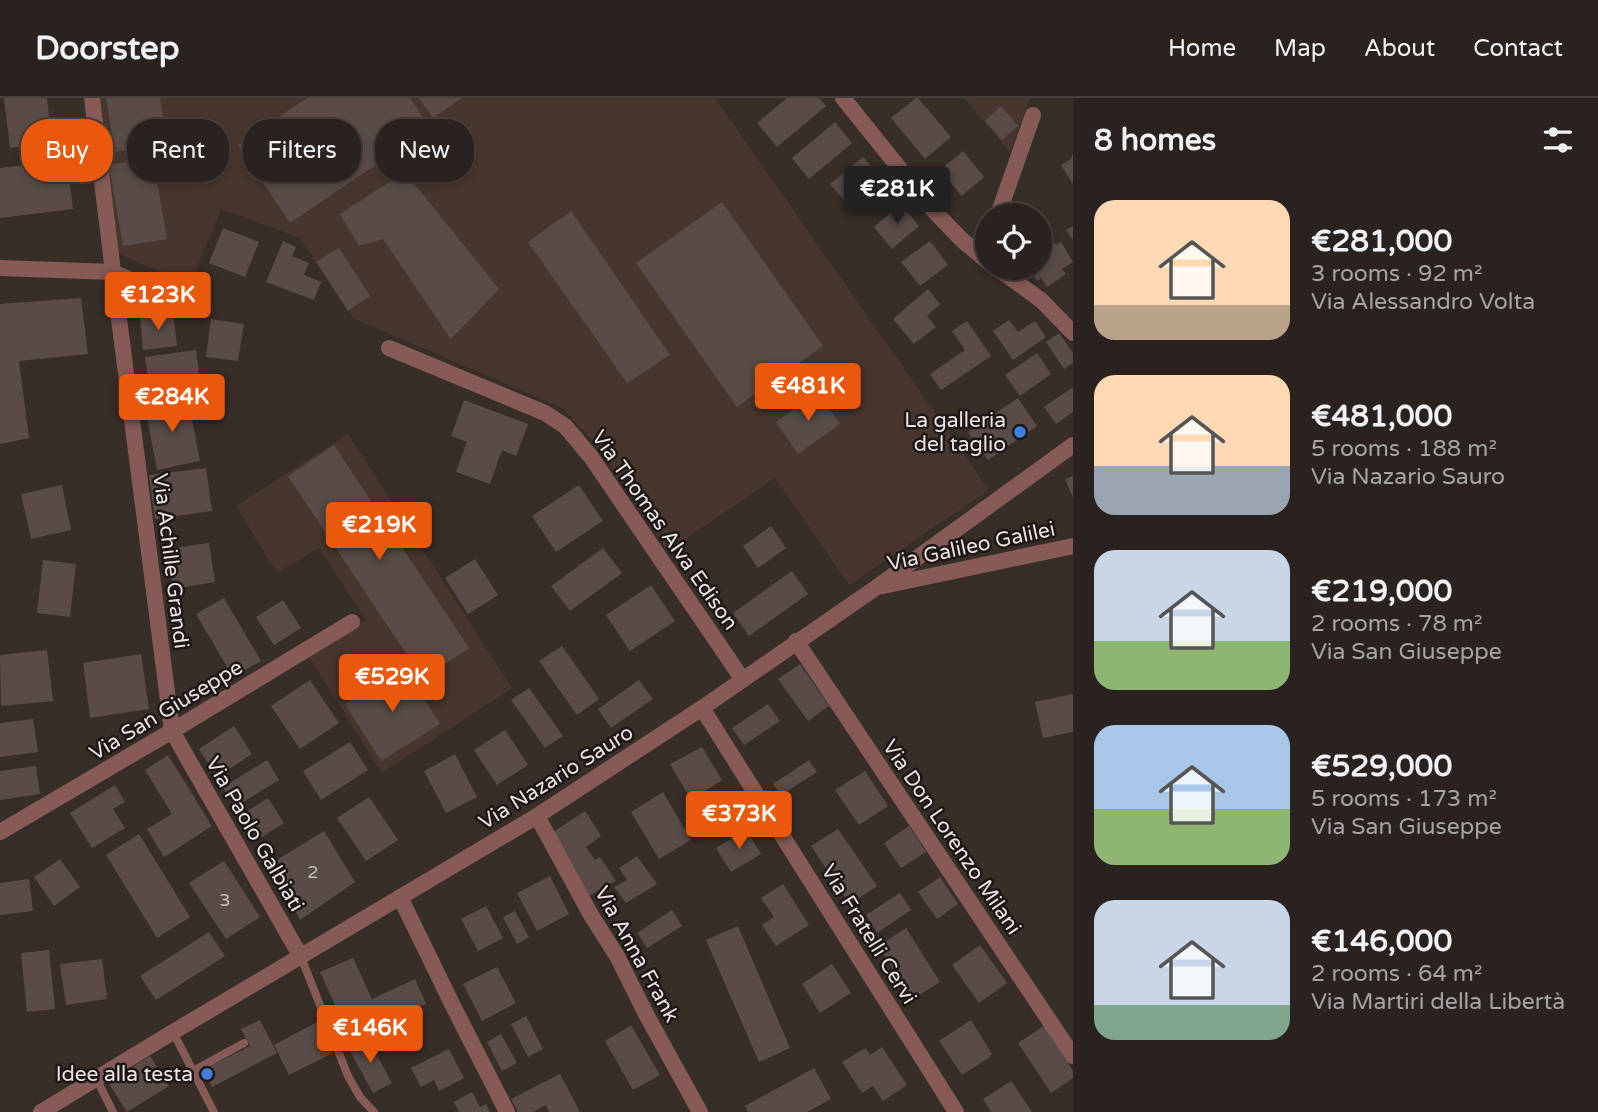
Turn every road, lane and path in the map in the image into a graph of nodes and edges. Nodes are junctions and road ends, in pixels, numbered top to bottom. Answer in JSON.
{"nodes":[{"id":1,"x":92,"y":98,"type":"edge"},
{"id":2,"x":843,"y":98,"type":"edge"},
{"id":3,"x":1033,"y":115,"type":"dead end"},
{"id":4,"x":1002,"y":203,"type":"edge"},
{"id":5,"x":975,"y":248,"type":"edge"},
{"id":6,"x":0,"y":268,"type":"edge"},
{"id":7,"x":113,"y":272,"type":"junction"},
{"id":8,"x":1013,"y":280,"type":"edge"},
{"id":9,"x":195,"y":308,"type":"dead end"},
{"id":10,"x":1073,"y":333,"type":"edge"},
{"id":11,"x":388,"y":348,"type":"dead end"},
{"id":12,"x":1073,"y":445,"type":"edge"},
{"id":13,"x":1073,"y":546,"type":"edge"},
{"id":14,"x":877,"y":587,"type":"junction"},
{"id":15,"x":352,"y":622,"type":"dead end"},
{"id":16,"x":796,"y":641,"type":"junction"},
{"id":17,"x":743,"y":680,"type":"junction"},
{"id":18,"x":702,"y":708,"type":"junction"},
{"id":19,"x":172,"y":732,"type":"junction"},
{"id":20,"x":537,"y":816,"type":"junction"},
{"id":21,"x":0,"y":832,"type":"edge"},
{"id":22,"x":400,"y":897,"type":"junction"},
{"id":23,"x":301,"y":957,"type":"junction"},
{"id":24,"x":173,"y":1032,"type":"junction"},
{"id":25,"x":244,"y":1043,"type":"dead end"},
{"id":26,"x":1073,"y":1056,"type":"edge"},
{"id":27,"x":193,"y":1071,"type":"junction"},
{"id":28,"x":96,"y":1077,"type":"junction"},
{"id":29,"x":41,"y":1112,"type":"edge"},
{"id":30,"x":113,"y":1112,"type":"edge"},
{"id":31,"x":214,"y":1112,"type":"edge"},
{"id":32,"x":374,"y":1112,"type":"edge"},
{"id":33,"x":507,"y":1112,"type":"edge"},
{"id":34,"x":700,"y":1112,"type":"edge"},
{"id":35,"x":956,"y":1112,"type":"edge"}],
"edges":[{"from":1,"to":7,"type":"street","name":"Via Achille Grandi"},
{"from":2,"to":5,"type":"street"},
{"from":3,"to":4,"type":"street"},
{"from":6,"to":7,"type":"street"},
{"from":7,"to":9,"type":"street"},
{"from":7,"to":19,"type":"street","name":"Via Achille Grandi"},
{"from":8,"to":10,"type":"street"},
{"from":11,"to":17,"type":"street","name":"Via Thomas Alva Edison"},
{"from":12,"to":14,"type":"street","name":"Via Nazario Sauro"},
{"from":13,"to":14,"type":"street","name":"Via Galileo Galilei"},
{"from":14,"to":16,"type":"street","name":"Via Nazario Sauro"},
{"from":15,"to":19,"type":"street","name":"Via San Giuseppe"},
{"from":16,"to":17,"type":"street","name":"Via Nazario Sauro"},
{"from":16,"to":26,"type":"street","name":"Via Don Lorenzo Milani"},
{"from":17,"to":18,"type":"street","name":"Via Nazario Sauro"},
{"from":18,"to":20,"type":"street","name":"Via Nazario Sauro"},
{"from":18,"to":35,"type":"street","name":"Via Fratelli Cervi"},
{"from":19,"to":21,"type":"street","name":"Via San Giuseppe"},
{"from":19,"to":23,"type":"street","name":"Via Paolo Galbiati"},
{"from":20,"to":22,"type":"street","name":"Via Nazario Sauro"},
{"from":20,"to":34,"type":"street","name":"Via Anna Frank"},
{"from":22,"to":23,"type":"street","name":"Via Nazario Sauro"},
{"from":22,"to":33,"type":"street"},
{"from":23,"to":24,"type":"street","name":"Via Nazario Sauro"},
{"from":23,"to":32,"type":"lane"},
{"from":24,"to":27,"type":"lane"},
{"from":24,"to":28,"type":"street","name":"Via Nazario Sauro"},
{"from":25,"to":27,"type":"lane"},
{"from":27,"to":31,"type":"lane"},
{"from":28,"to":29,"type":"street","name":"Via Nazario Sauro"},
{"from":28,"to":30,"type":"lane"}]}
